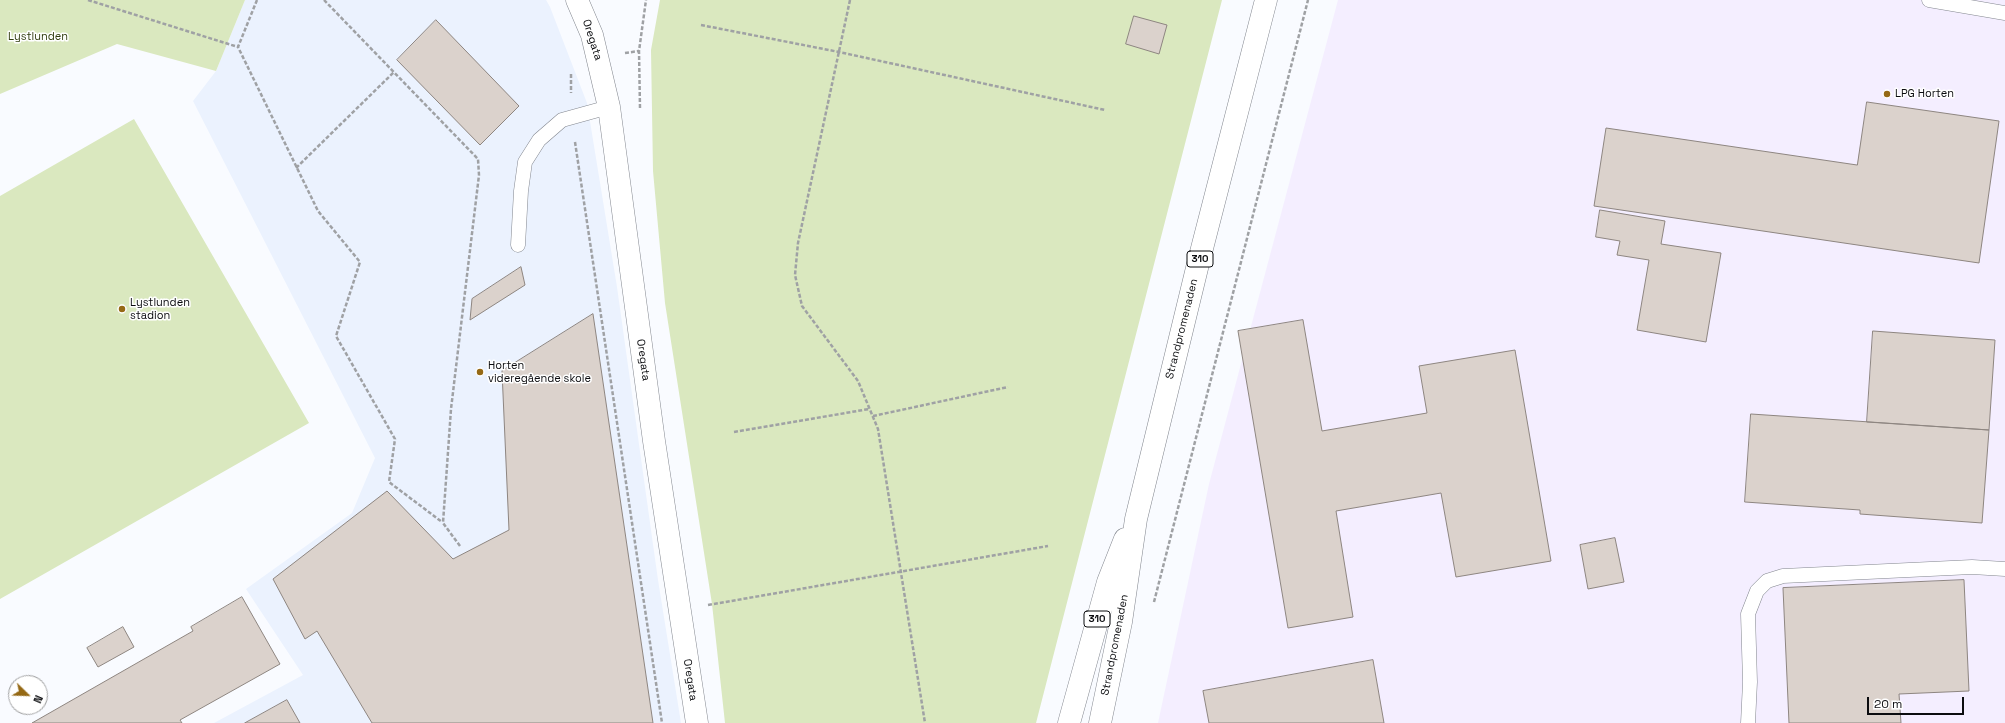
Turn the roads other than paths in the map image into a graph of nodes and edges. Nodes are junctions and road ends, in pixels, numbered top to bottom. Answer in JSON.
{"nodes":[{"id":1,"x":577,"y":0,"type":"edge"},
{"id":2,"x":1266,"y":0,"type":"edge"},
{"id":3,"x":1929,"y":0,"type":"edge"},
{"id":4,"x":2005,"y":13,"type":"edge"},
{"id":5,"x":609,"y":107,"type":"junction"},
{"id":6,"x":518,"y":245,"type":"dead end"},
{"id":7,"x":1136,"y":519,"type":"junction"},
{"id":8,"x":2005,"y":568,"type":"edge"},
{"id":9,"x":697,"y":723,"type":"edge"},
{"id":10,"x":1069,"y":723,"type":"edge"},
{"id":11,"x":1100,"y":723,"type":"edge"},
{"id":12,"x":1748,"y":723,"type":"edge"}],
"edges":[{"from":1,"to":5,"type":"main road","name":"Oregata"},
{"from":2,"to":7,"type":"main road","name":"Strandpromenaden","number":"310"},
{"from":3,"to":4,"type":"lane"},
{"from":5,"to":6,"type":"lane"},
{"from":5,"to":9,"type":"main road","name":"Oregata"},
{"from":7,"to":10,"type":"main road","name":"Strandpromenaden","number":"310"},
{"from":7,"to":11,"type":"main road","name":"Strandpromenaden","number":"310"},
{"from":8,"to":12,"type":"lane"}]}
